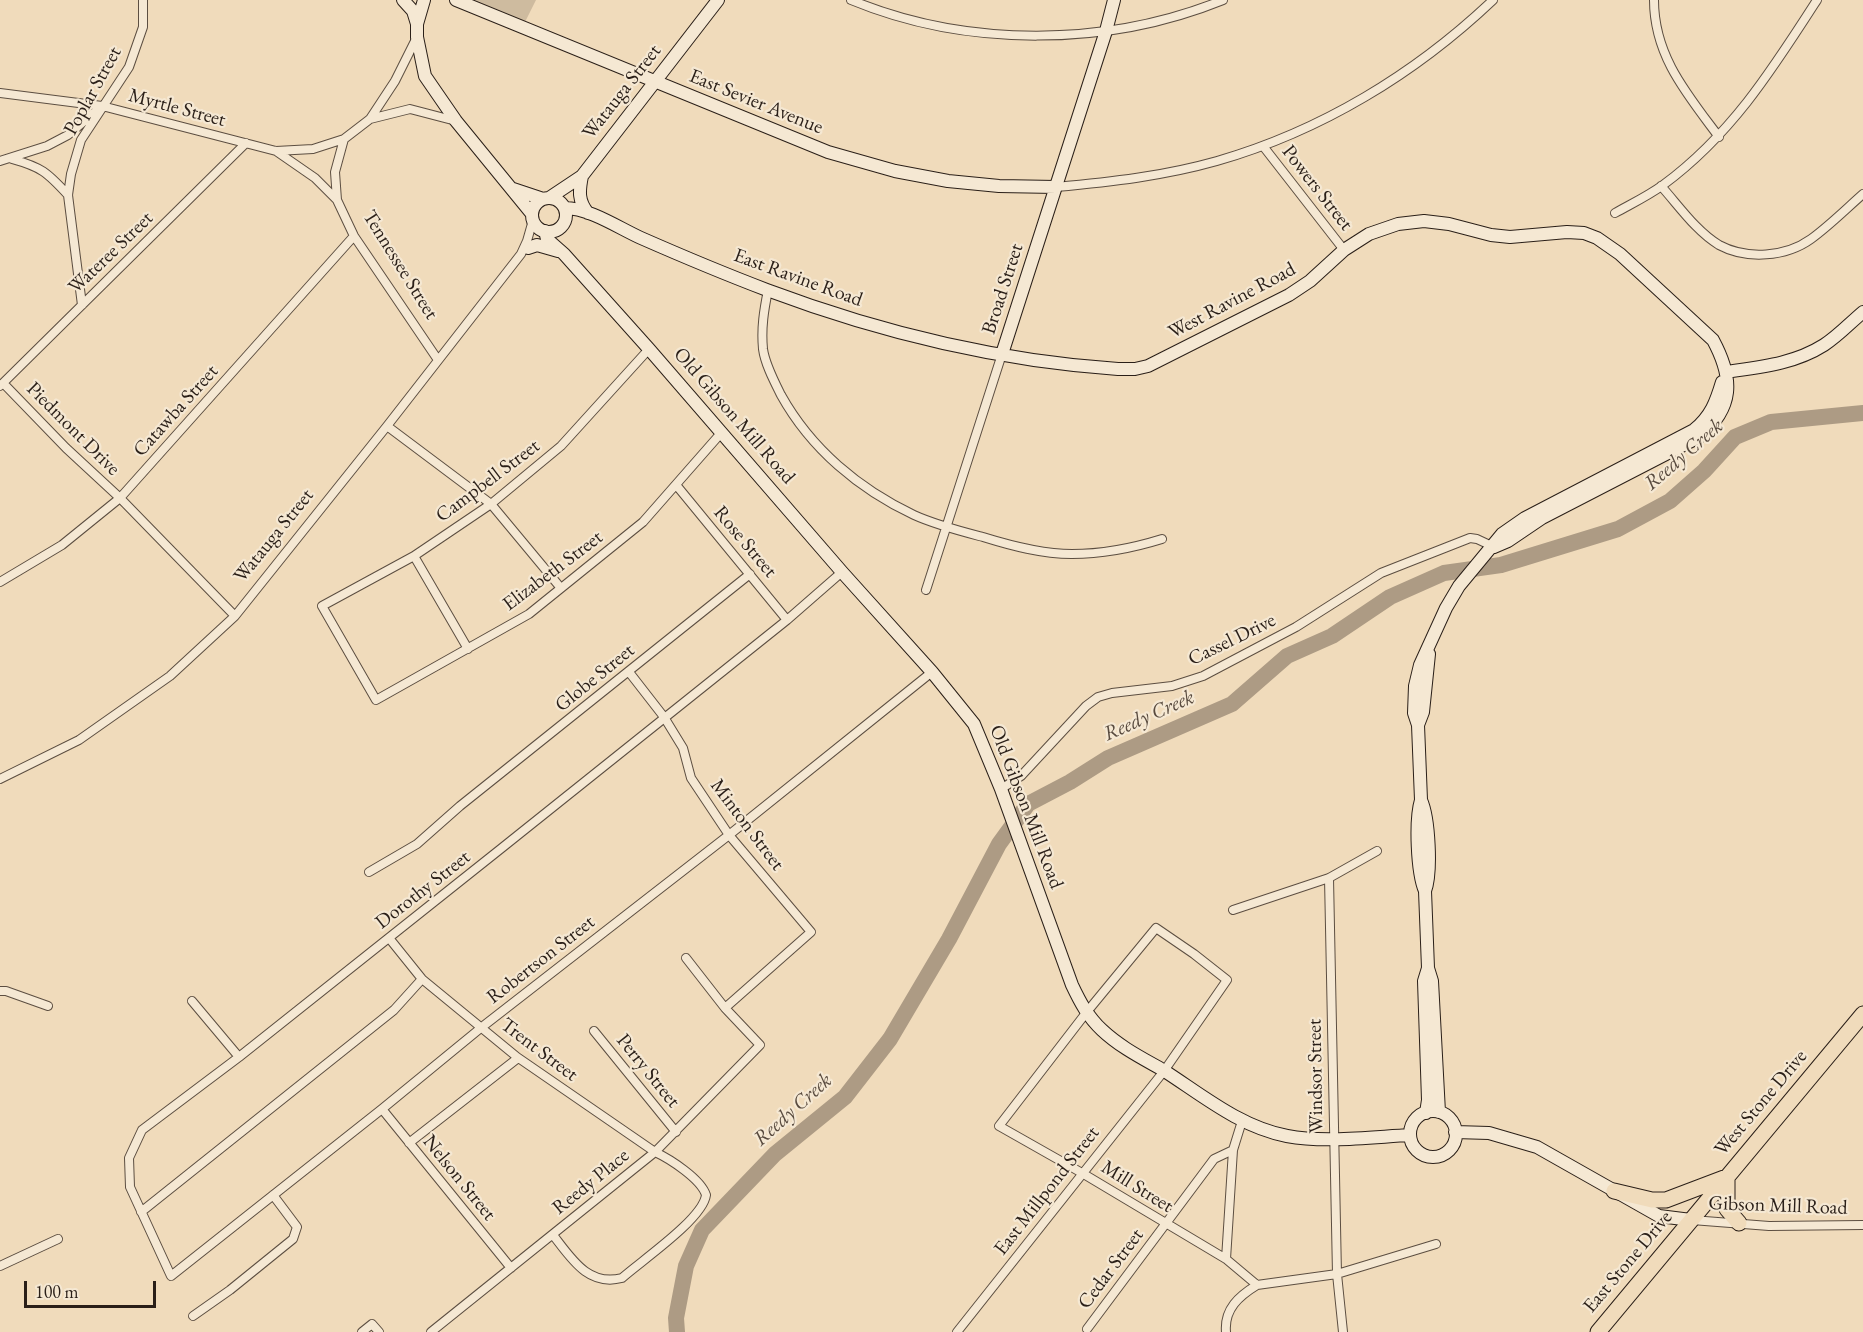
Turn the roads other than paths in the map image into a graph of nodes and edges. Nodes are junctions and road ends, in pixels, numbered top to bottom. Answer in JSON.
{"nodes":[{"id":1,"x":143,"y":0,"type":"edge"},
{"id":2,"x":403,"y":0,"type":"edge"},
{"id":3,"x":424,"y":0,"type":"edge"},
{"id":4,"x":456,"y":0,"type":"edge"},
{"id":5,"x":718,"y":0,"type":"edge"},
{"id":6,"x":851,"y":0,"type":"edge"},
{"id":7,"x":1114,"y":0,"type":"edge"},
{"id":8,"x":1223,"y":0,"type":"edge"},
{"id":9,"x":1493,"y":0,"type":"edge"},
{"id":10,"x":1654,"y":0,"type":"edge"},
{"id":11,"x":1818,"y":0,"type":"edge"},
{"id":12,"x":417,"y":24,"type":"junction"},
{"id":13,"x":1106,"y":31,"type":"junction"},
{"id":14,"x":417,"y":37,"type":"junction"},
{"id":15,"x":654,"y":81,"type":"junction"},
{"id":16,"x":0,"y":93,"type":"edge"},
{"id":17,"x":102,"y":106,"type":"junction"},
{"id":18,"x":370,"y":119,"type":"junction"},
{"id":19,"x":456,"y":121,"type":"junction"},
{"id":20,"x":1719,"y":137,"type":"junction"},
{"id":21,"x":344,"y":139,"type":"junction"},
{"id":22,"x":246,"y":143,"type":"junction"},
{"id":23,"x":1263,"y":146,"type":"junction"},
{"id":24,"x":276,"y":151,"type":"junction"},
{"id":25,"x":11,"y":159,"type":"junction"},
{"id":26,"x":0,"y":161,"type":"edge"},
{"id":27,"x":582,"y":176,"type":"junction"},
{"id":28,"x":1661,"y":186,"type":"junction"},
{"id":29,"x":1056,"y":187,"type":"junction"},
{"id":30,"x":513,"y":189,"type":"junction"},
{"id":31,"x":1863,"y":194,"type":"edge"},
{"id":32,"x":68,"y":195,"type":"junction"},
{"id":33,"x":546,"y":198,"type":"junction"},
{"id":34,"x":337,"y":200,"type":"junction"},
{"id":35,"x":588,"y":213,"type":"junction"},
{"id":36,"x":1616,"y":213,"type":"dead end"},
{"id":37,"x":563,"y":216,"type":"junction"},
{"id":38,"x":533,"y":217,"type":"junction"},
{"id":39,"x":544,"y":231,"type":"junction"},
{"id":40,"x":354,"y":236,"type":"junction"},
{"id":41,"x":1344,"y":250,"type":"junction"},
{"id":42,"x":525,"y":251,"type":"junction"},
{"id":43,"x":564,"y":254,"type":"junction"},
{"id":44,"x":768,"y":290,"type":"junction"},
{"id":45,"x":82,"y":305,"type":"junction"},
{"id":46,"x":1863,"y":312,"type":"edge"},
{"id":47,"x":649,"y":349,"type":"junction"},
{"id":48,"x":1002,"y":354,"type":"junction"},
{"id":49,"x":438,"y":360,"type":"junction"},
{"id":50,"x":1726,"y":372,"type":"junction"},
{"id":51,"x":2,"y":385,"type":"edge"},
{"id":52,"x":387,"y":426,"type":"junction"},
{"id":53,"x":722,"y":432,"type":"junction"},
{"id":54,"x":677,"y":486,"type":"junction"},
{"id":55,"x":120,"y":498,"type":"junction"},
{"id":56,"x":491,"y":504,"type":"junction"},
{"id":57,"x":947,"y":527,"type":"junction"},
{"id":58,"x":1162,"y":539,"type":"dead end"},
{"id":59,"x":1490,"y":550,"type":"junction"},
{"id":60,"x":414,"y":556,"type":"junction"},
{"id":61,"x":842,"y":572,"type":"junction"},
{"id":62,"x":750,"y":574,"type":"junction"},
{"id":63,"x":0,"y":582,"type":"edge"},
{"id":64,"x":560,"y":587,"type":"junction"},
{"id":65,"x":926,"y":590,"type":"dead end"},
{"id":66,"x":235,"y":616,"type":"junction"},
{"id":67,"x":787,"y":620,"type":"junction"},
{"id":68,"x":468,"y":649,"type":"junction"},
{"id":69,"x":629,"y":672,"type":"junction"},
{"id":70,"x":932,"y":672,"type":"junction"},
{"id":71,"x":376,"y":700,"type":"joint"},
{"id":72,"x":664,"y":717,"type":"junction"},
{"id":73,"x":0,"y":780,"type":"edge"},
{"id":74,"x":1000,"y":789,"type":"junction"},
{"id":75,"x":729,"y":835,"type":"junction"},
{"id":76,"x":1377,"y":851,"type":"dead end"},
{"id":77,"x":369,"y":872,"type":"dead end"},
{"id":78,"x":1329,"y":878,"type":"junction"},
{"id":79,"x":1233,"y":910,"type":"dead end"},
{"id":80,"x":389,"y":938,"type":"junction"},
{"id":81,"x":686,"y":958,"type":"dead end"},
{"id":82,"x":1428,"y":968,"type":"junction"},
{"id":83,"x":422,"y":979,"type":"junction"},
{"id":84,"x":0,"y":991,"type":"edge"},
{"id":85,"x":192,"y":1001,"type":"dead end"},
{"id":86,"x":48,"y":1006,"type":"dead end"},
{"id":87,"x":725,"y":1008,"type":"junction"},
{"id":88,"x":1086,"y":1013,"type":"junction"},
{"id":89,"x":1863,"y":1014,"type":"edge"},
{"id":90,"x":482,"y":1027,"type":"junction"},
{"id":91,"x":594,"y":1030,"type":"dead end"},
{"id":92,"x":239,"y":1057,"type":"junction"},
{"id":93,"x":518,"y":1058,"type":"junction"},
{"id":94,"x":1164,"y":1071,"type":"junction"},
{"id":95,"x":382,"y":1109,"type":"junction"},
{"id":96,"x":1439,"y":1112,"type":"junction"},
{"id":97,"x":1426,"y":1113,"type":"junction"},
{"id":98,"x":1242,"y":1120,"type":"junction"},
{"id":99,"x":676,"y":1132,"type":"junction"},
{"id":100,"x":1455,"y":1132,"type":"junction"},
{"id":101,"x":1410,"y":1135,"type":"junction"},
{"id":102,"x":1334,"y":1138,"type":"junction"},
{"id":103,"x":409,"y":1143,"type":"junction"},
{"id":104,"x":1233,"y":1150,"type":"junction"},
{"id":105,"x":655,"y":1152,"type":"junction"},
{"id":106,"x":1082,"y":1173,"type":"junction"},
{"id":107,"x":1727,"y":1177,"type":"junction"},
{"id":108,"x":1614,"y":1191,"type":"junction"},
{"id":109,"x":273,"y":1195,"type":"junction"},
{"id":110,"x":141,"y":1212,"type":"junction"},
{"id":111,"x":1691,"y":1220,"type":"junction"},
{"id":112,"x":1739,"y":1223,"type":"junction"},
{"id":113,"x":1166,"y":1224,"type":"junction"},
{"id":114,"x":1863,"y":1225,"type":"edge"},
{"id":115,"x":553,"y":1235,"type":"junction"},
{"id":116,"x":58,"y":1239,"type":"dead end"},
{"id":117,"x":1436,"y":1244,"type":"dead end"},
{"id":118,"x":1226,"y":1259,"type":"junction"},
{"id":119,"x":0,"y":1266,"type":"edge"},
{"id":120,"x":512,"y":1268,"type":"junction"},
{"id":121,"x":1337,"y":1274,"type":"junction"},
{"id":122,"x":171,"y":1275,"type":"joint"},
{"id":123,"x":1257,"y":1285,"type":"junction"},
{"id":124,"x":193,"y":1317,"type":"dead end"},
{"id":125,"x":1087,"y":1329,"type":"dead end"},
{"id":126,"x":362,"y":1332,"type":"edge"},
{"id":127,"x":379,"y":1332,"type":"edge"},
{"id":128,"x":431,"y":1332,"type":"edge"},
{"id":129,"x":957,"y":1332,"type":"edge"},
{"id":130,"x":1226,"y":1332,"type":"edge"},
{"id":131,"x":1343,"y":1332,"type":"edge"},
{"id":132,"x":1598,"y":1332,"type":"edge"}],
"edges":[{"from":1,"to":17,"type":"street","name":"Poplar Street"},
{"from":2,"to":12,"type":"street"},
{"from":3,"to":12,"type":"street"},
{"from":4,"to":15,"type":"street","name":"East Sevier Avenue"},
{"from":5,"to":15,"type":"street","name":"Watauga Street"},
{"from":6,"to":13,"type":"street"},
{"from":7,"to":13,"type":"street","name":"Broad Street"},
{"from":8,"to":13,"type":"street"},
{"from":9,"to":23,"type":"street"},
{"from":10,"to":20,"type":"street"},
{"from":11,"to":20,"type":"street"},
{"from":12,"to":14,"type":"street"},
{"from":13,"to":29,"type":"street","name":"Broad Street"},
{"from":14,"to":18,"type":"street"},
{"from":14,"to":19,"type":"street"},
{"from":15,"to":27,"type":"street","name":"Watauga Street"},
{"from":15,"to":29,"type":"street","name":"East Sevier Avenue"},
{"from":16,"to":17,"type":"street","name":"Myrtle Street"},
{"from":17,"to":22,"type":"street","name":"Myrtle Street"},
{"from":17,"to":25,"type":"street"},
{"from":17,"to":32,"type":"street","name":"Poplar Street"},
{"from":18,"to":19,"type":"street"},
{"from":18,"to":21,"type":"street"},
{"from":19,"to":30,"type":"street"},
{"from":20,"to":28,"type":"street"},
{"from":21,"to":24,"type":"street","name":"Myrtle Street"},
{"from":21,"to":34,"type":"street","name":"Tennessee Street"},
{"from":22,"to":24,"type":"street","name":"Myrtle Street"},
{"from":22,"to":45,"type":"street","name":"Wateree Street"},
{"from":23,"to":29,"type":"street"},
{"from":23,"to":41,"type":"street","name":"Powers Street"},
{"from":24,"to":34,"type":"street"},
{"from":25,"to":26,"type":"street"},
{"from":25,"to":32,"type":"street"},
{"from":27,"to":33,"type":"street","name":"Watauga Street"},
{"from":27,"to":35,"type":"street"},
{"from":27,"to":37,"type":"street"},
{"from":28,"to":31,"type":"street"},
{"from":28,"to":36,"type":"street"},
{"from":29,"to":48,"type":"street","name":"Broad Street"},
{"from":30,"to":33,"type":"street"},
{"from":30,"to":38,"type":"street"},
{"from":32,"to":45,"type":"street","name":"Poplar Street"},
{"from":33,"to":37,"type":"street"},
{"from":33,"to":38,"type":"street"},
{"from":34,"to":40,"type":"street","name":"Tennessee Street"},
{"from":35,"to":37,"type":"street"},
{"from":35,"to":44,"type":"street","name":"East Ravine Road"},
{"from":37,"to":39,"type":"street"},
{"from":37,"to":43,"type":"street"},
{"from":38,"to":39,"type":"street"},
{"from":38,"to":42,"type":"street","name":"Watauga Street"},
{"from":39,"to":42,"type":"street","name":"Watauga Street"},
{"from":39,"to":43,"type":"street","name":"Old Gibson Mill Road"},
{"from":40,"to":49,"type":"street","name":"Tennessee Street"},
{"from":40,"to":55,"type":"street","name":"Catawba Street"},
{"from":41,"to":48,"type":"street","name":"West Ravine Road"},
{"from":41,"to":50,"type":"street","name":"West Ravine Road"},
{"from":42,"to":43,"type":"street"},
{"from":42,"to":49,"type":"street","name":"Watauga Street"},
{"from":43,"to":47,"type":"street","name":"Old Gibson Mill Road"},
{"from":44,"to":48,"type":"street","name":"East Ravine Road"},
{"from":44,"to":57,"type":"street"},
{"from":45,"to":51,"type":"street","name":"Wateree Street"},
{"from":46,"to":50,"type":"street"},
{"from":47,"to":53,"type":"street","name":"Old Gibson Mill Road"},
{"from":47,"to":56,"type":"street","name":"Campbell Street"},
{"from":48,"to":57,"type":"street","name":"Broad Street"},
{"from":49,"to":52,"type":"street","name":"Watauga Street"},
{"from":50,"to":59,"type":"street","name":"West Ravine Road"},
{"from":51,"to":55,"type":"street","name":"Piedmont Drive"},
{"from":52,"to":56,"type":"street"},
{"from":52,"to":66,"type":"street","name":"Watauga Street"},
{"from":53,"to":54,"type":"street","name":"Elizabeth Street"},
{"from":53,"to":61,"type":"street","name":"Old Gibson Mill Road"},
{"from":54,"to":62,"type":"street","name":"Rose Street"},
{"from":54,"to":64,"type":"street","name":"Elizabeth Street"},
{"from":55,"to":63,"type":"street","name":"Catawba Street"},
{"from":55,"to":66,"type":"street","name":"Piedmont Drive"},
{"from":56,"to":60,"type":"street","name":"Campbell Street"},
{"from":56,"to":64,"type":"street"},
{"from":57,"to":58,"type":"street"},
{"from":57,"to":65,"type":"street","name":"Broad Street"},
{"from":59,"to":74,"type":"street","name":"Cassel Drive"},
{"from":59,"to":82,"type":"street","name":"West Ravine Road"},
{"from":60,"to":68,"type":"street"},
{"from":60,"to":71,"type":"street","name":"Campbell Street"},
{"from":61,"to":67,"type":"street","name":"Dorothy Street"},
{"from":61,"to":70,"type":"street","name":"Old Gibson Mill Road"},
{"from":62,"to":67,"type":"street","name":"Rose Street"},
{"from":62,"to":69,"type":"street","name":"Globe Street"},
{"from":64,"to":68,"type":"street","name":"Elizabeth Street"},
{"from":66,"to":73,"type":"street","name":"Watauga Street"},
{"from":67,"to":72,"type":"street","name":"Dorothy Street"},
{"from":68,"to":71,"type":"street","name":"Elizabeth Street"},
{"from":69,"to":72,"type":"street","name":"Minton Street"},
{"from":69,"to":77,"type":"street","name":"Globe Street"},
{"from":70,"to":74,"type":"street","name":"Old Gibson Mill Road"},
{"from":70,"to":75,"type":"street","name":"Robertson Street"},
{"from":72,"to":75,"type":"street","name":"Minton Street"},
{"from":72,"to":80,"type":"street","name":"Dorothy Street"},
{"from":74,"to":88,"type":"street","name":"Old Gibson Mill Road"},
{"from":75,"to":87,"type":"street","name":"Minton Street"},
{"from":75,"to":90,"type":"street","name":"Robertson Street"},
{"from":76,"to":78,"type":"street"},
{"from":78,"to":79,"type":"street"},
{"from":78,"to":102,"type":"street","name":"Windsor Street"},
{"from":80,"to":83,"type":"street","name":"Trent Street"},
{"from":80,"to":92,"type":"street","name":"Dorothy Street"},
{"from":81,"to":87,"type":"street"},
{"from":82,"to":96,"type":"street","name":"West Ravine Road"},
{"from":82,"to":97,"type":"street","name":"West Ravine Road"},
{"from":83,"to":90,"type":"street","name":"Trent Street"},
{"from":83,"to":110,"type":"street"},
{"from":84,"to":86,"type":"street"},
{"from":85,"to":92,"type":"street"},
{"from":87,"to":99,"type":"street","name":"Reedy Place"},
{"from":88,"to":94,"type":"street","name":"Old Gibson Mill Road"},
{"from":88,"to":94,"type":"street","name":"East Millpond Street"},
{"from":88,"to":106,"type":"street","name":"Mill Street"},
{"from":89,"to":107,"type":"highway","name":"West Stone Drive"},
{"from":90,"to":93,"type":"street","name":"Trent Street"},
{"from":90,"to":95,"type":"street","name":"Robertson Street"},
{"from":91,"to":99,"type":"street","name":"Perry Street"},
{"from":92,"to":110,"type":"street","name":"Dorothy Street"},
{"from":93,"to":103,"type":"street"},
{"from":93,"to":105,"type":"street","name":"Trent Street"},
{"from":94,"to":98,"type":"street","name":"Old Gibson Mill Road"},
{"from":94,"to":106,"type":"street","name":"East Millpond Street"},
{"from":95,"to":103,"type":"street","name":"Nelson Street"},
{"from":95,"to":109,"type":"street","name":"Robertson Street"},
{"from":96,"to":97,"type":"street"},
{"from":96,"to":100,"type":"street"},
{"from":97,"to":101,"type":"street"},
{"from":98,"to":102,"type":"street","name":"Old Gibson Mill Road"},
{"from":98,"to":104,"type":"street"},
{"from":99,"to":105,"type":"street","name":"Reedy Place"},
{"from":100,"to":101,"type":"street"},
{"from":100,"to":108,"type":"street"},
{"from":101,"to":102,"type":"street","name":"Old Gibson Mill Road"},
{"from":102,"to":121,"type":"street","name":"Windsor Street"},
{"from":103,"to":120,"type":"street","name":"Nelson Street"},
{"from":104,"to":113,"type":"street","name":"Cedar Street"},
{"from":104,"to":118,"type":"street"},
{"from":105,"to":115,"type":"street","name":"Reedy Place"},
{"from":105,"to":115,"type":"street","name":"Trent Street"},
{"from":106,"to":113,"type":"street","name":"Mill Street"},
{"from":106,"to":129,"type":"street","name":"East Millpond Street"},
{"from":107,"to":108,"type":"highway"},
{"from":107,"to":111,"type":"highway","name":"West Stone Drive"},
{"from":107,"to":112,"type":"highway"},
{"from":108,"to":111,"type":"street"},
{"from":109,"to":122,"type":"street","name":"Robertson Street"},
{"from":109,"to":124,"type":"street"},
{"from":110,"to":122,"type":"street","name":"Dorothy Street"},
{"from":111,"to":112,"type":"street","name":"Gibson Mill Road"},
{"from":111,"to":132,"type":"highway","name":"East Stone Drive"},
{"from":112,"to":114,"type":"street","name":"Gibson Mill Road"},
{"from":113,"to":118,"type":"street","name":"Mill Street"},
{"from":113,"to":125,"type":"street","name":"Cedar Street"},
{"from":115,"to":120,"type":"street","name":"Reedy Place"},
{"from":116,"to":119,"type":"street"},
{"from":117,"to":121,"type":"street"},
{"from":118,"to":123,"type":"street"},
{"from":120,"to":128,"type":"street","name":"Reedy Place"},
{"from":121,"to":123,"type":"street"},
{"from":121,"to":131,"type":"street","name":"Windsor Street"},
{"from":123,"to":130,"type":"street"},
{"from":126,"to":127,"type":"street"}]}
